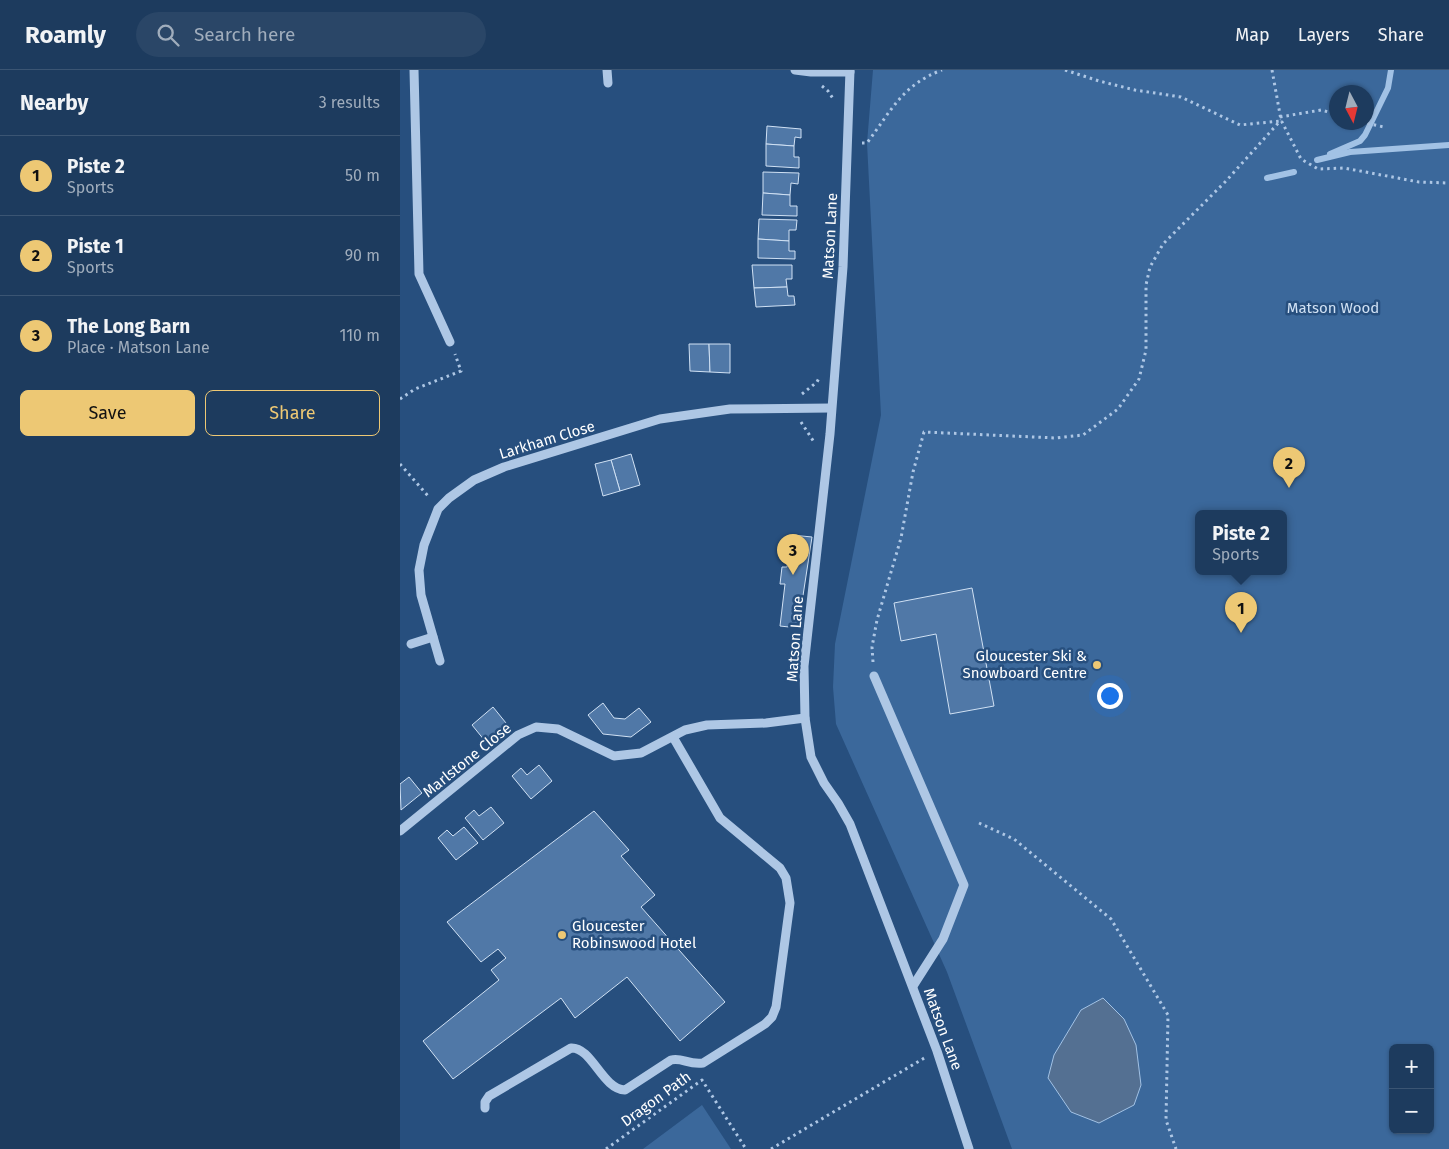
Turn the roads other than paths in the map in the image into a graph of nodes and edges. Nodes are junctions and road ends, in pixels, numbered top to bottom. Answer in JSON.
{"nodes":[{"id":1,"x":414,"y":70,"type":"edge"},
{"id":2,"x":607,"y":70,"type":"edge"},
{"id":3,"x":794,"y":70,"type":"edge"},
{"id":4,"x":850,"y":71,"type":"edge"},
{"id":5,"x":608,"y":83,"type":"dead end"},
{"id":6,"x":450,"y":342,"type":"road end"},
{"id":7,"x":831,"y":408,"type":"junction"},
{"id":8,"x":433,"y":637,"type":"junction"},
{"id":9,"x":411,"y":644,"type":"dead end"},
{"id":10,"x":440,"y":661,"type":"dead end"},
{"id":11,"x":874,"y":676,"type":"road end"},
{"id":12,"x":805,"y":718,"type":"junction"},
{"id":13,"x":673,"y":737,"type":"junction"},
{"id":14,"x":400,"y":831,"type":"edge"},
{"id":15,"x":913,"y":986,"type":"junction"},
{"id":16,"x":485,"y":1108,"type":"dead end"},
{"id":17,"x":969,"y":1149,"type":"edge"}],
"edges":[{"from":1,"to":6,"type":"street"},
{"from":2,"to":5,"type":"street"},
{"from":3,"to":4,"type":"street"},
{"from":4,"to":7,"type":"street","name":"Matson Lane"},
{"from":7,"to":8,"type":"street","name":"Larkham Close"},
{"from":7,"to":12,"type":"street","name":"Matson Lane"},
{"from":8,"to":9,"type":"street"},
{"from":8,"to":10,"type":"street","name":"Larkham Close"},
{"from":11,"to":15,"type":"street"},
{"from":12,"to":13,"type":"street"},
{"from":12,"to":15,"type":"street","name":"Matson Lane"},
{"from":13,"to":14,"type":"street","name":"Marlstone Close"},
{"from":13,"to":16,"type":"street"},
{"from":15,"to":17,"type":"street","name":"Matson Lane"}]}
